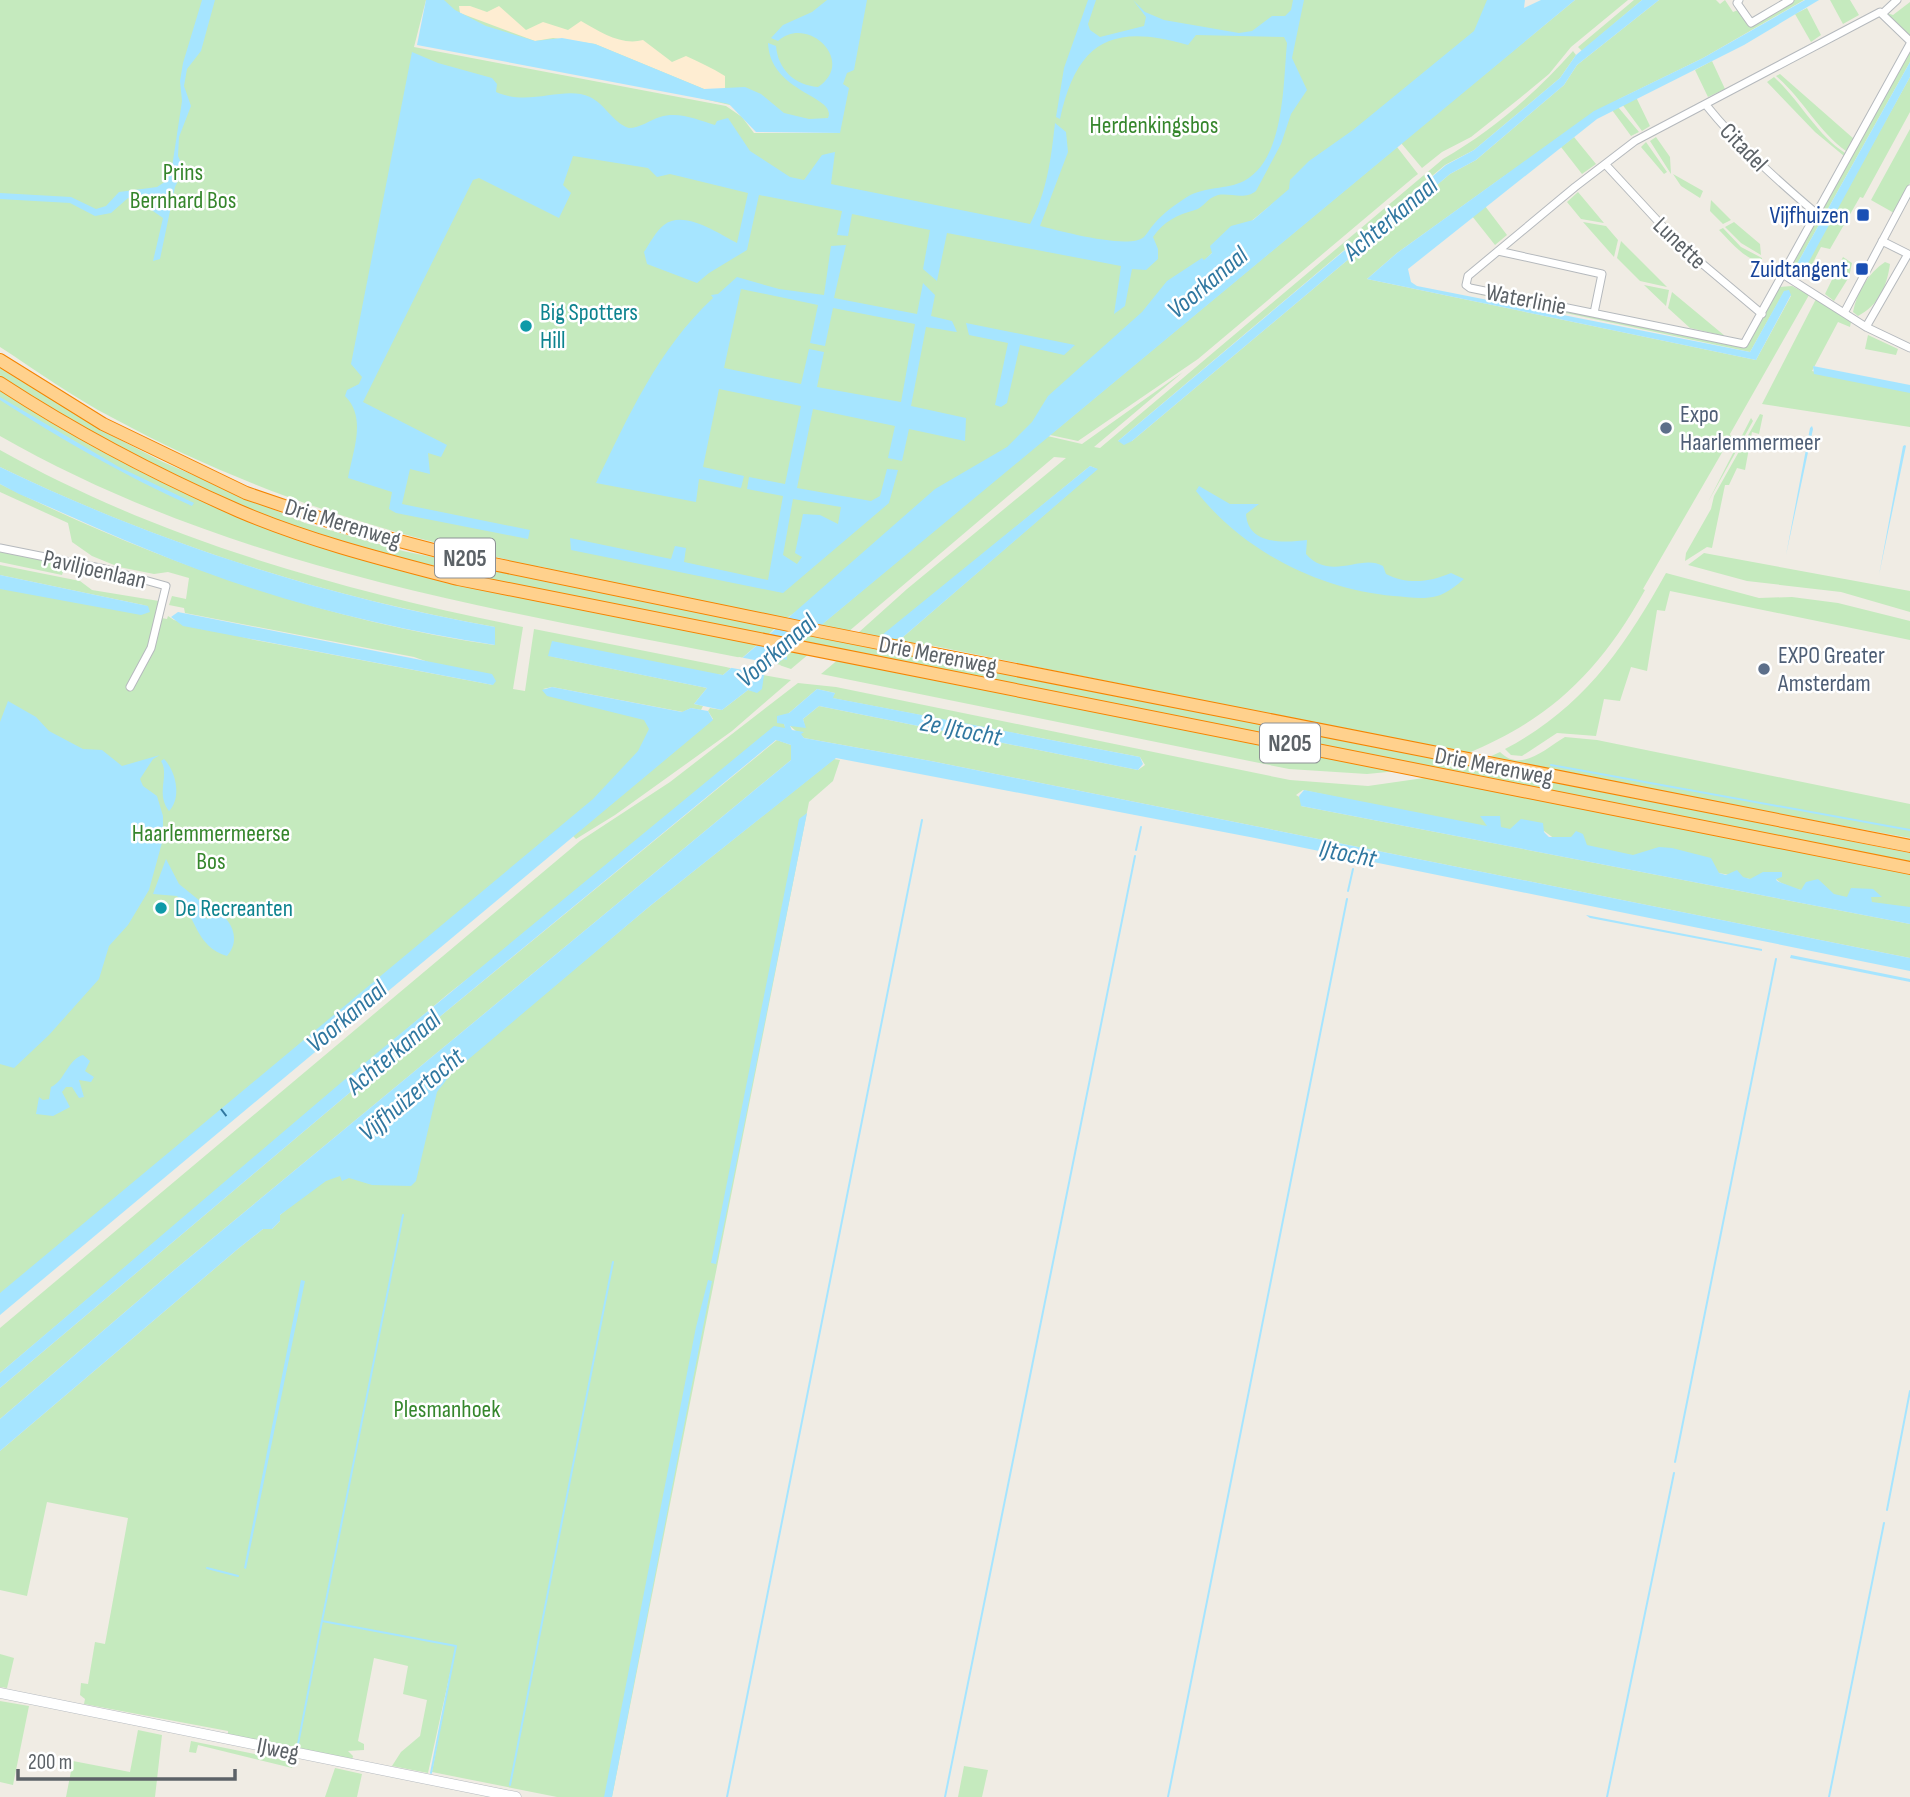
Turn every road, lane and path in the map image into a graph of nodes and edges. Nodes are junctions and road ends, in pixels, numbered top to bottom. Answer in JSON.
{"nodes":[{"id":1,"x":1739,"y":0,"type":"edge"},
{"id":2,"x":1790,"y":0,"type":"edge"},
{"id":3,"x":1897,"y":0,"type":"edge"},
{"id":4,"x":1882,"y":14,"type":"junction"},
{"id":5,"x":1910,"y":42,"type":"edge"},
{"id":6,"x":1706,"y":105,"type":"junction"},
{"id":7,"x":1606,"y":164,"type":"junction"},
{"id":8,"x":1910,"y":189,"type":"edge"},
{"id":9,"x":1817,"y":214,"type":"junction"},
{"id":10,"x":1882,"y":241,"type":"junction"},
{"id":11,"x":1497,"y":251,"type":"junction"},
{"id":12,"x":1909,"y":254,"type":"edge"},
{"id":13,"x":1784,"y":275,"type":"junction"},
{"id":14,"x":1594,"y":313,"type":"junction"},
{"id":15,"x":1844,"y":313,"type":"junction"},
{"id":16,"x":1762,"y":314,"type":"junction"},
{"id":17,"x":1867,"y":327,"type":"junction"},
{"id":18,"x":1910,"y":348,"type":"edge"},
{"id":19,"x":0,"y":360,"type":"edge"},
{"id":20,"x":0,"y":383,"type":"edge"},
{"id":21,"x":0,"y":548,"type":"edge"},
{"id":22,"x":130,"y":687,"type":"dead end"},
{"id":23,"x":1910,"y":846,"type":"edge"},
{"id":24,"x":1910,"y":868,"type":"edge"},
{"id":25,"x":0,"y":1693,"type":"edge"},
{"id":26,"x":516,"y":1797,"type":"edge"}],
"edges":[{"from":1,"to":2,"type":"street"},
{"from":3,"to":4,"type":"street","name":"Waterlinie"},
{"from":4,"to":5,"type":"street","name":"Waterlinie"},
{"from":4,"to":6,"type":"street","name":"Waterlinie"},
{"from":5,"to":9,"type":"street","name":"Waterlinie"},
{"from":6,"to":7,"type":"street","name":"Waterlinie"},
{"from":6,"to":9,"type":"street","name":"Citadel"},
{"from":7,"to":11,"type":"street","name":"Waterlinie"},
{"from":7,"to":16,"type":"street","name":"Lunette"},
{"from":8,"to":10,"type":"street"},
{"from":9,"to":13,"type":"street","name":"Waterlinie"},
{"from":10,"to":12,"type":"street"},
{"from":10,"to":15,"type":"street"},
{"from":11,"to":14,"type":"street"},
{"from":11,"to":14,"type":"street","name":"Waterlinie"},
{"from":12,"to":17,"type":"street"},
{"from":13,"to":15,"type":"street"},
{"from":13,"to":16,"type":"street","name":"Waterlinie"},
{"from":14,"to":16,"type":"street","name":"Waterlinie"},
{"from":15,"to":17,"type":"street"},
{"from":17,"to":18,"type":"street"},
{"from":19,"to":23,"type":"highway","name":"Drie Merenweg","number":"N205"},
{"from":20,"to":24,"type":"highway","name":"Drie Merenweg","number":"N205"},
{"from":21,"to":22,"type":"street","name":"Paviljoenlaan"},
{"from":25,"to":26,"type":"street","name":"IJweg"}]}
